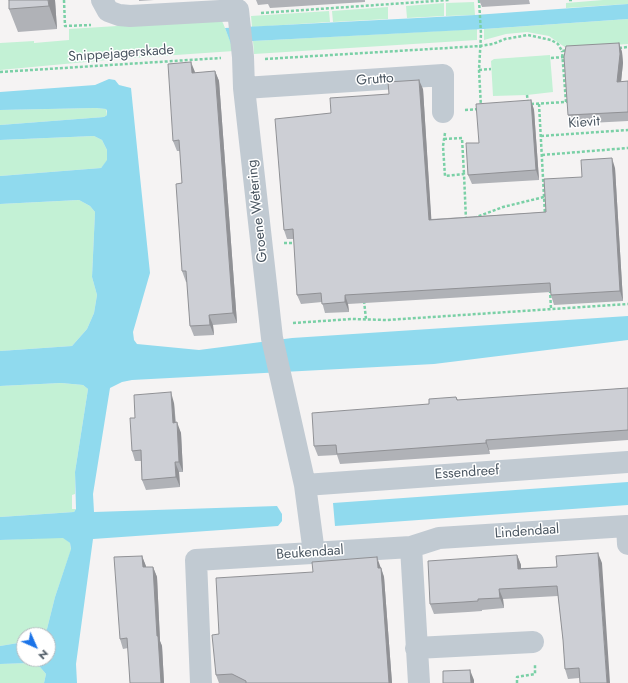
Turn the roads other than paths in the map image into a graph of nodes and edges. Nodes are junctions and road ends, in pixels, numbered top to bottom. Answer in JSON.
{"nodes":[{"id":1,"x":105,"y":6,"type":"edge"},
{"id":2,"x":244,"y":88,"type":"junction"},
{"id":3,"x":443,"y":112,"type":"road end"},
{"id":4,"x":628,"y":462,"type":"edge"},
{"id":5,"x":305,"y":485,"type":"junction"},
{"id":6,"x":628,"y":532,"type":"edge"},
{"id":7,"x":411,"y":547,"type":"junction"},
{"id":8,"x":314,"y":552,"type":"junction"},
{"id":9,"x":533,"y":642,"type":"dead end"},
{"id":10,"x":416,"y":648,"type":"junction"},
{"id":11,"x":201,"y":683,"type":"edge"},
{"id":12,"x":419,"y":683,"type":"edge"}],
"edges":[{"from":1,"to":2,"type":"street","name":"Groene Wetering"},
{"from":2,"to":3,"type":"street","name":"Grutto"},
{"from":2,"to":5,"type":"street","name":"Groene Wetering"},
{"from":4,"to":5,"type":"street","name":"Essendreef"},
{"from":5,"to":8,"type":"street","name":"Groene Wetering"},
{"from":6,"to":7,"type":"street","name":"Lindendaal"},
{"from":7,"to":8,"type":"street","name":"Beukendaal"},
{"from":7,"to":10,"type":"street"},
{"from":8,"to":11,"type":"street","name":"Beukendaal"},
{"from":9,"to":10,"type":"street"},
{"from":10,"to":12,"type":"street"}]}
